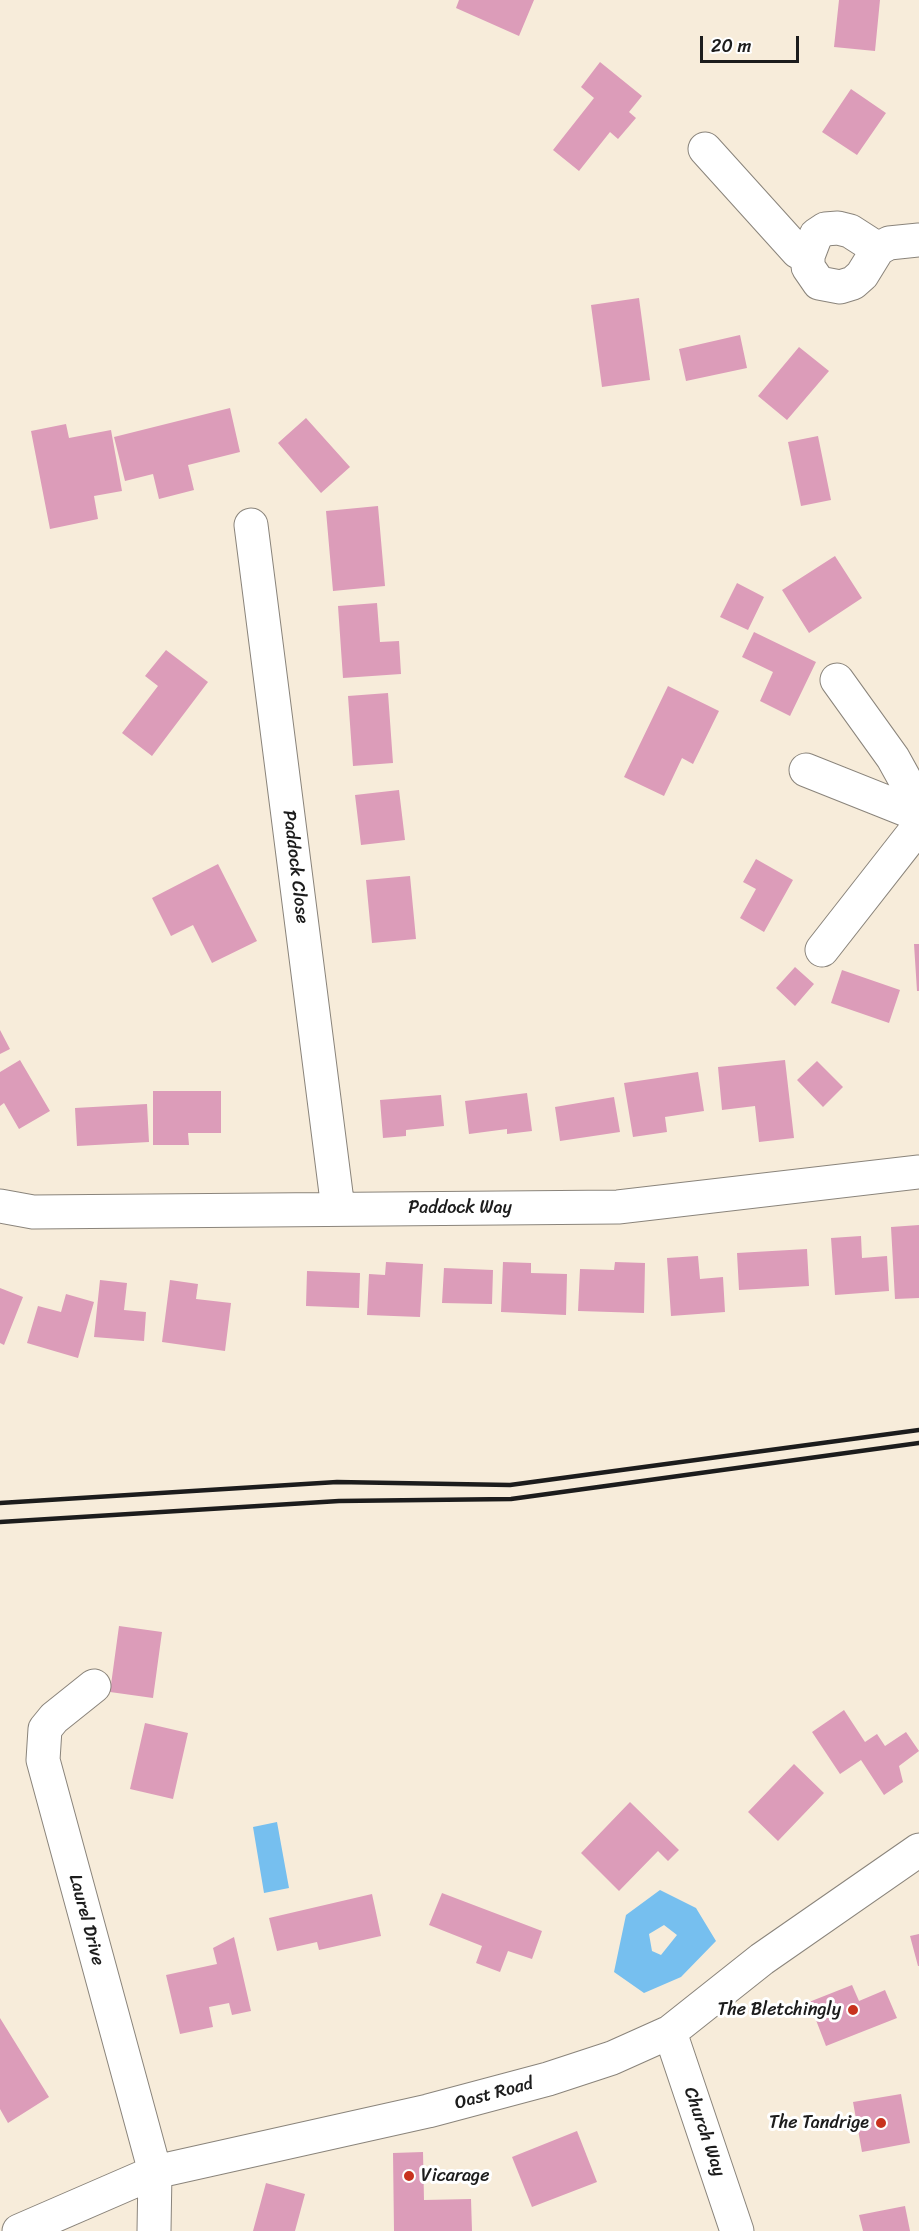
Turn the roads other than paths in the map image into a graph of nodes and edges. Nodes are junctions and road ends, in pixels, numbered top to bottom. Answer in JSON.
{"nodes":[{"id":1,"x":705,"y":149,"type":"dead end"},
{"id":2,"x":919,"y":240,"type":"edge"},
{"id":3,"x":878,"y":249,"type":"junction"},
{"id":4,"x":808,"y":255,"type":"junction"},
{"id":5,"x":251,"y":525,"type":"dead end"},
{"id":6,"x":837,"y":680,"type":"dead end"},
{"id":7,"x":806,"y":770,"type":"dead end"},
{"id":8,"x":919,"y":805,"type":"edge"},
{"id":9,"x":919,"y":815,"type":"edge"},
{"id":10,"x":919,"y":826,"type":"edge"},
{"id":11,"x":822,"y":950,"type":"dead end"},
{"id":12,"x":919,"y":1172,"type":"edge"},
{"id":13,"x":0,"y":1206,"type":"edge"},
{"id":14,"x":339,"y":1209,"type":"junction"},
{"id":15,"x":94,"y":1686,"type":"dead end"},
{"id":16,"x":919,"y":1850,"type":"edge"},
{"id":17,"x":670,"y":2032,"type":"junction"},
{"id":18,"x":155,"y":2172,"type":"junction"},
{"id":19,"x":19,"y":2231,"type":"edge"},
{"id":20,"x":154,"y":2231,"type":"edge"},
{"id":21,"x":737,"y":2231,"type":"edge"}],
"edges":[{"from":1,"to":4,"type":"street"},
{"from":2,"to":3,"type":"street"},
{"from":3,"to":4,"type":"street"},
{"from":3,"to":4,"type":"street"},
{"from":5,"to":14,"type":"street","name":"Paddock Close"},
{"from":6,"to":8,"type":"street"},
{"from":7,"to":9,"type":"street"},
{"from":10,"to":11,"type":"street"},
{"from":12,"to":14,"type":"street","name":"Paddock Way"},
{"from":13,"to":14,"type":"street","name":"Paddock Way"},
{"from":15,"to":18,"type":"street","name":"Laurel Drive"},
{"from":16,"to":17,"type":"street","name":"Oast Road"},
{"from":17,"to":18,"type":"street","name":"Oast Road"},
{"from":17,"to":21,"type":"street","name":"Church Way"},
{"from":18,"to":19,"type":"street","name":"Oast Road"},
{"from":18,"to":20,"type":"street","name":"Laurel Drive"}]}
